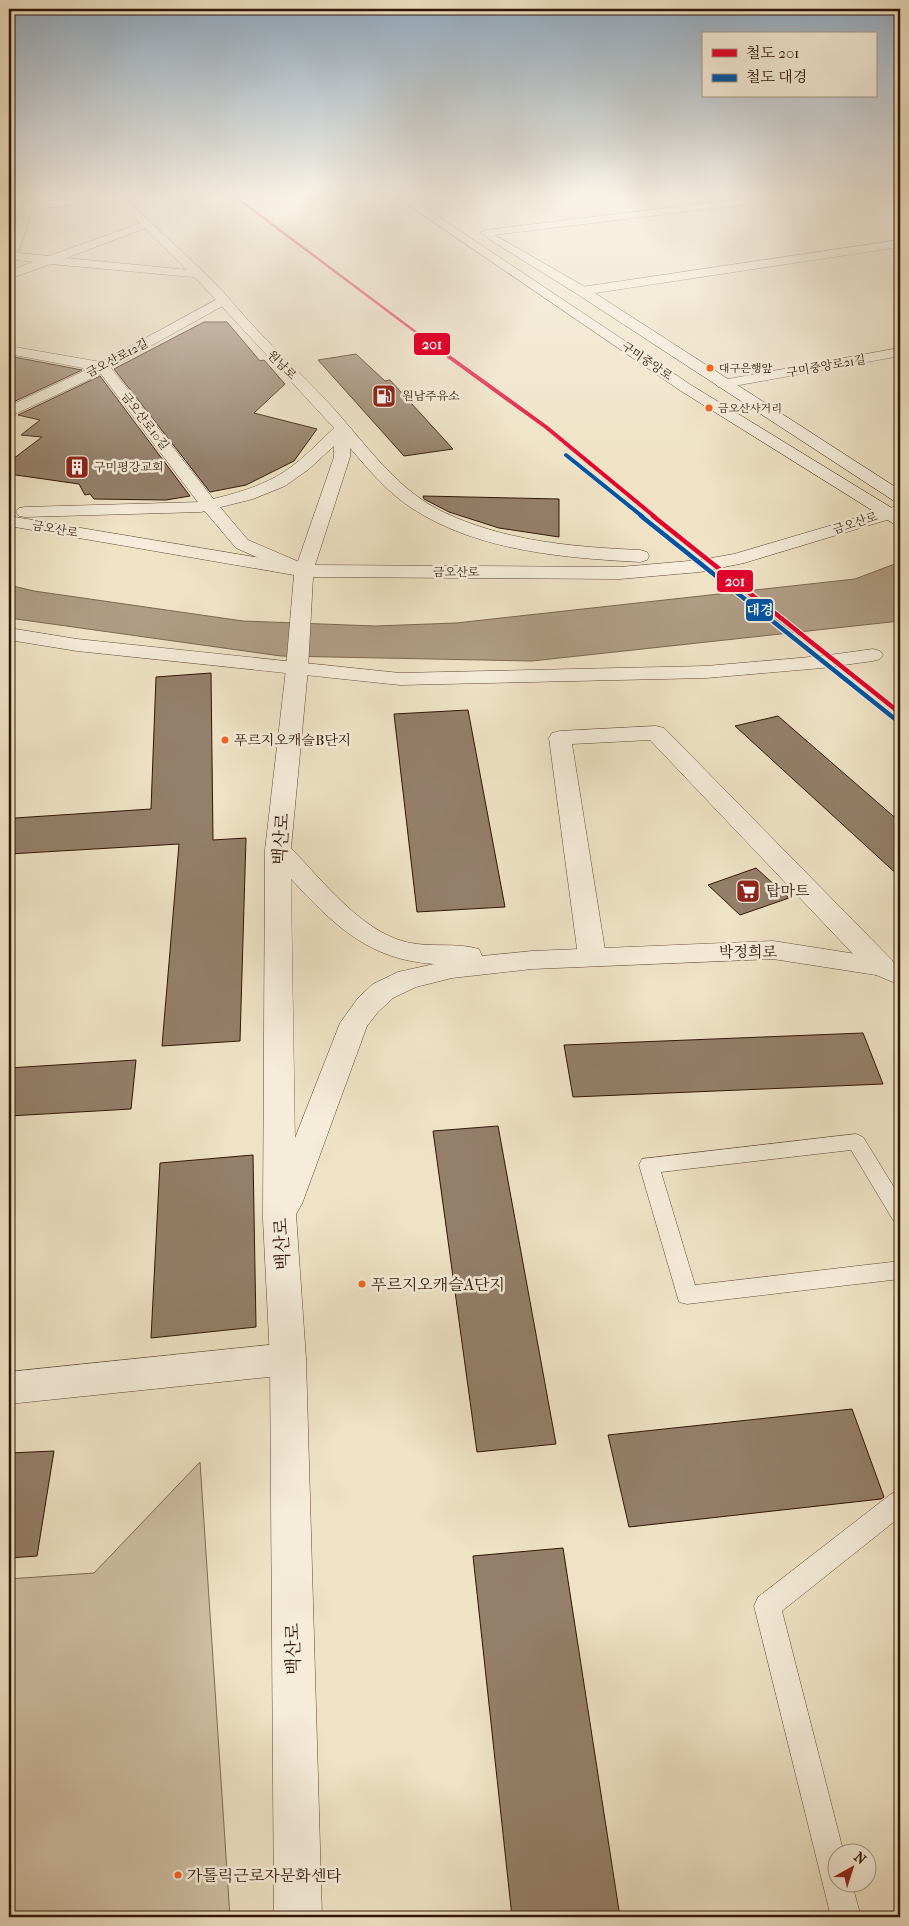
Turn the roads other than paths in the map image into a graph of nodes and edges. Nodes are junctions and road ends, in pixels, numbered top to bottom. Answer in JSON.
{"nodes":[{"id":1,"x":208,"y":285,"type":"edge"},
{"id":2,"x":533,"y":285,"type":"edge"},
{"id":3,"x":572,"y":285,"type":"edge"},
{"id":4,"x":623,"y":285,"type":"edge"},
{"id":5,"x":582,"y":291,"type":"junction"},
{"id":6,"x":223,"y":300,"type":"junction"},
{"id":7,"x":9,"y":350,"type":"edge"},
{"id":8,"x":900,"y":352,"type":"edge"},
{"id":9,"x":103,"y":367,"type":"junction"},
{"id":10,"x":723,"y":384,"type":"junction"},
{"id":11,"x":9,"y":412,"type":"edge"},
{"id":12,"x":342,"y":429,"type":"junction"},
{"id":13,"x":900,"y":497,"type":"edge"},
{"id":14,"x":209,"y":505,"type":"junction"},
{"id":15,"x":9,"y":512,"type":"edge"},
{"id":16,"x":896,"y":514,"type":"edge"},
{"id":17,"x":9,"y":521,"type":"edge"},
{"id":18,"x":744,"y":557,"type":"junction"},
{"id":19,"x":304,"y":572,"type":"junction"},
{"id":20,"x":12,"y":639,"type":"edge"},
{"id":21,"x":873,"y":655,"type":"dead end"},
{"id":22,"x":297,"y":669,"type":"junction"},
{"id":23,"x":278,"y":850,"type":"junction"},
{"id":24,"x":592,"y":956,"type":"junction"},
{"id":25,"x":891,"y":972,"type":"edge"},
{"id":26,"x":900,"y":1214,"type":"edge"},
{"id":27,"x":280,"y":1219,"type":"junction"},
{"id":28,"x":900,"y":1270,"type":"edge"},
{"id":29,"x":288,"y":1359,"type":"junction"},
{"id":30,"x":9,"y":1388,"type":"edge"},
{"id":31,"x":898,"y":1508,"type":"edge"},
{"id":32,"x":827,"y":1844,"type":"edge"},
{"id":33,"x":840,"y":1894,"type":"edge"},
{"id":34,"x":298,"y":1917,"type":"edge"},
{"id":35,"x":846,"y":1917,"type":"edge"}],
"edges":[{"from":1,"to":6,"type":"street","name":"원남로"},
{"from":2,"to":16,"type":"street","name":"구미중앙로"},
{"from":3,"to":5,"type":"street","name":"구미중앙로"},
{"from":4,"to":5,"type":"street"},
{"from":5,"to":10,"type":"street","name":"구미중앙로"},
{"from":6,"to":9,"type":"street","name":"금오산로12길"},
{"from":6,"to":12,"type":"street","name":"원남로"},
{"from":7,"to":9,"type":"street"},
{"from":8,"to":10,"type":"street","name":"구미중앙로21길"},
{"from":9,"to":11,"type":"street","name":"금오산로12길"},
{"from":9,"to":14,"type":"street","name":"금오산로10길"},
{"from":10,"to":13,"type":"street","name":"구미중앙로"},
{"from":12,"to":14,"type":"street"},
{"from":12,"to":18,"type":"street","name":"원남로"},
{"from":12,"to":19,"type":"street"},
{"from":14,"to":15,"type":"street"},
{"from":14,"to":19,"type":"street","name":"금오산로10길"},
{"from":16,"to":18,"type":"street","name":"금오산로"},
{"from":17,"to":19,"type":"street","name":"금오산로"},
{"from":18,"to":19,"type":"street","name":"금오산로"},
{"from":19,"to":22,"type":"street","name":"백산로"},
{"from":20,"to":22,"type":"street"},
{"from":21,"to":22,"type":"street"},
{"from":22,"to":23,"type":"street","name":"백산로"},
{"from":23,"to":24,"type":"street"},
{"from":23,"to":27,"type":"street","name":"백산로"},
{"from":24,"to":25,"type":"street","name":"박정희로"},
{"from":24,"to":25,"type":"street"},
{"from":24,"to":27,"type":"street"},
{"from":26,"to":28,"type":"lane"},
{"from":27,"to":29,"type":"street","name":"백산로"},
{"from":29,"to":30,"type":"street"},
{"from":29,"to":34,"type":"street","name":"백산로"},
{"from":31,"to":32,"type":"lane"},
{"from":33,"to":35,"type":"lane"}]}
